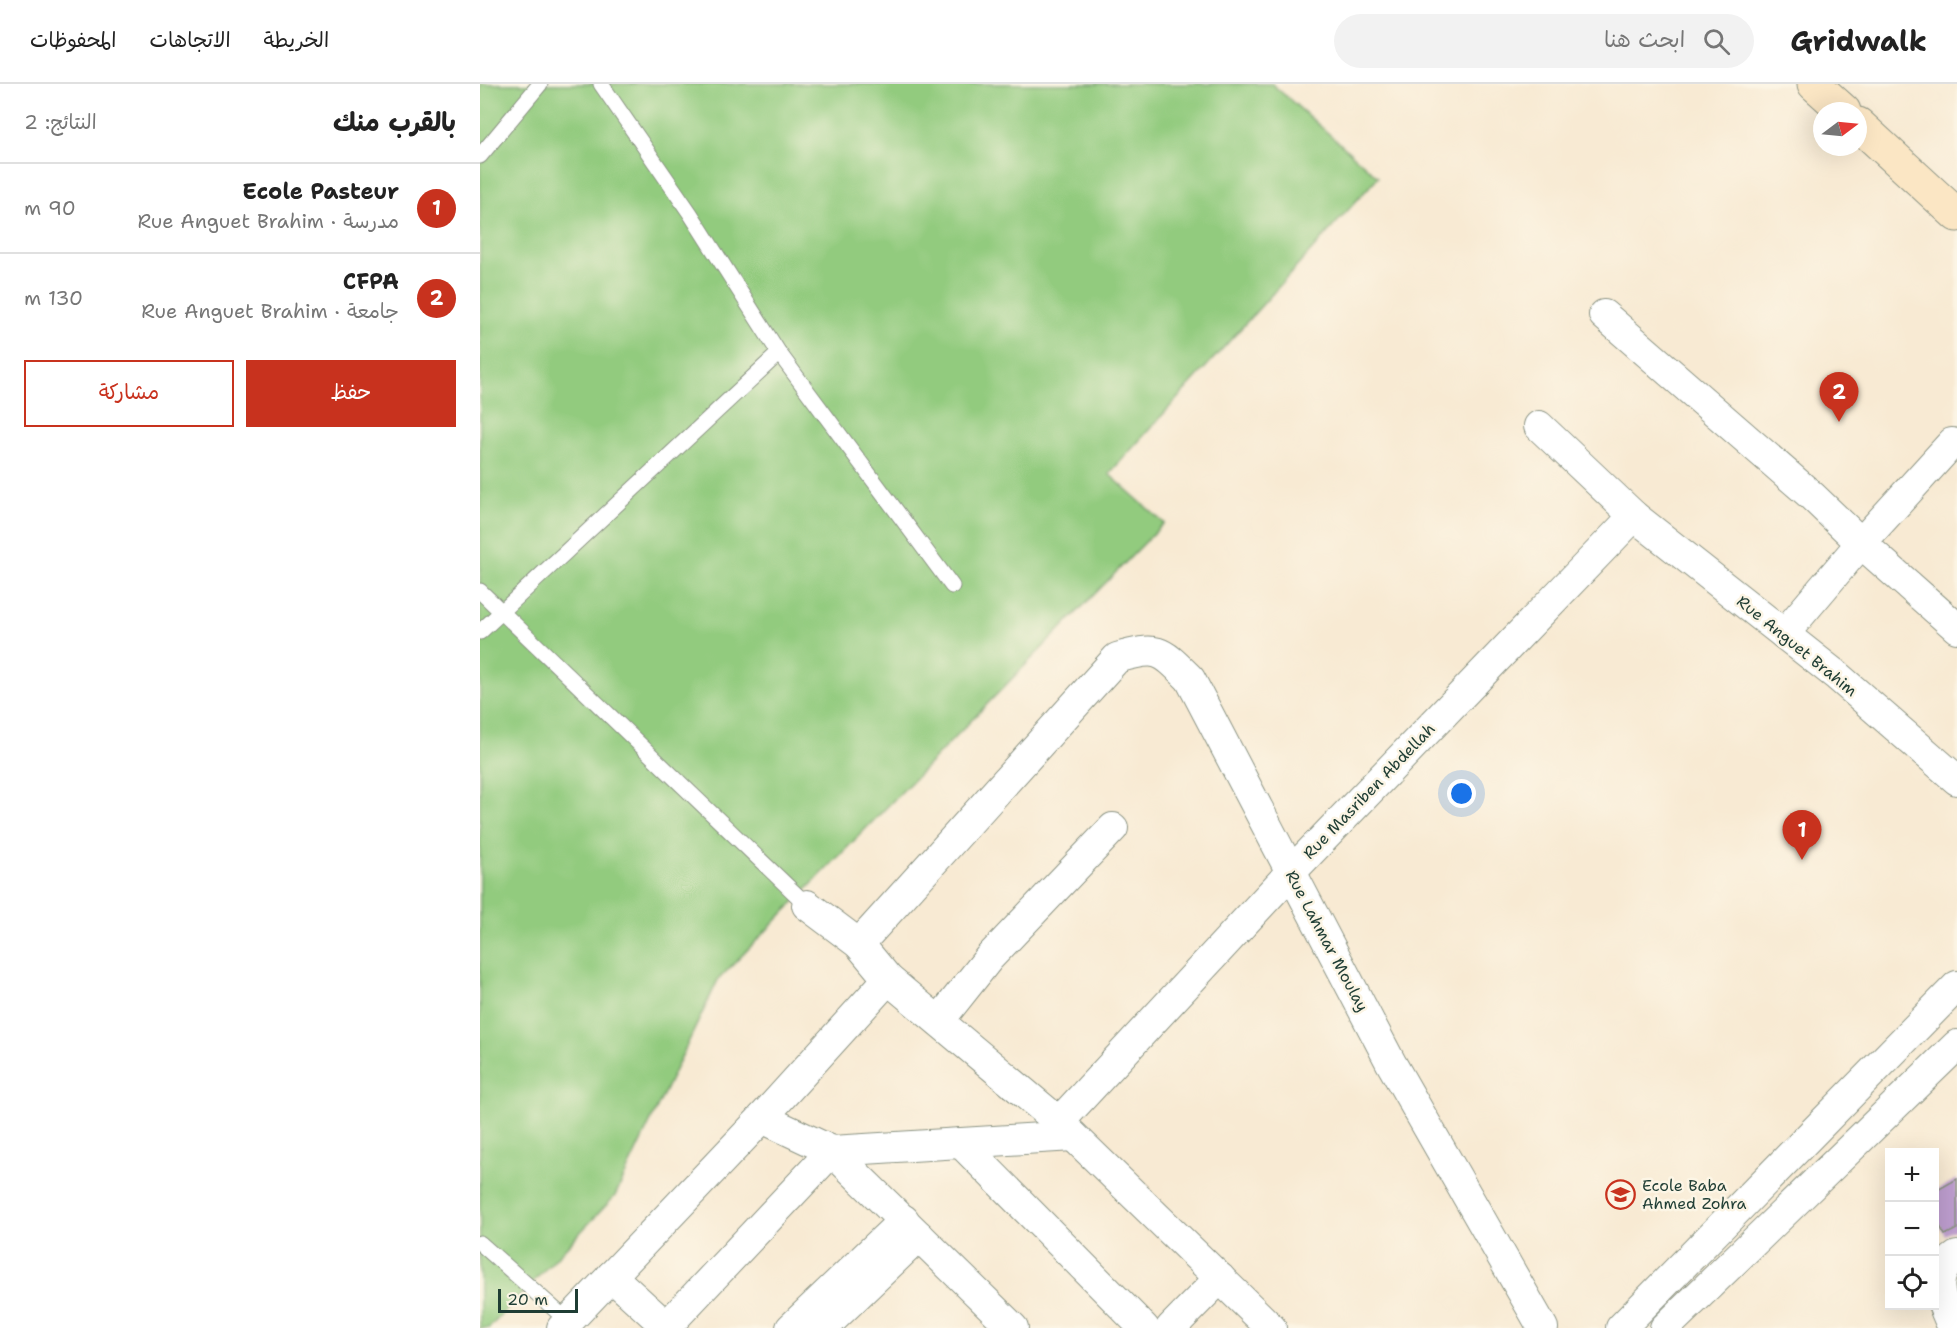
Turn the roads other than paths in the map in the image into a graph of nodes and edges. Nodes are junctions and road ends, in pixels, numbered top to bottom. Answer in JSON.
{"nodes":[{"id":1,"x":540,"y":84,"type":"edge"},
{"id":2,"x":601,"y":84,"type":"edge"},
{"id":3,"x":1814,"y":84,"type":"edge"},
{"id":4,"x":1834,"y":102,"type":"edge"},
{"id":5,"x":1867,"y":132,"type":"edge"},
{"id":6,"x":480,"y":156,"type":"edge"},
{"id":7,"x":1957,"y":215,"type":"edge"},
{"id":8,"x":1604,"y":315,"type":"dead end"},
{"id":9,"x":779,"y":353,"type":"junction"},
{"id":10,"x":1539,"y":426,"type":"dead end"},
{"id":11,"x":1952,"y":443,"type":"dead end"},
{"id":12,"x":1634,"y":516,"type":"junction"},
{"id":13,"x":1861,"y":543,"type":"junction"},
{"id":14,"x":952,"y":586,"type":"dead end"},
{"id":15,"x":480,"y":591,"type":"edge"},
{"id":16,"x":501,"y":612,"type":"junction"},
{"id":17,"x":1957,"y":628,"type":"edge"},
{"id":18,"x":480,"y":632,"type":"edge"},
{"id":19,"x":1784,"y":634,"type":"junction"},
{"id":20,"x":1957,"y":780,"type":"edge"},
{"id":21,"x":1113,"y":828,"type":"dead end"},
{"id":22,"x":1291,"y":872,"type":"junction"},
{"id":23,"x":807,"y":905,"type":"joint"},
{"id":24,"x":859,"y":944,"type":"junction"},
{"id":25,"x":888,"y":979,"type":"junction"},
{"id":26,"x":1957,"y":986,"type":"edge"},
{"id":27,"x":939,"y":1021,"type":"junction"},
{"id":28,"x":1957,"y":1044,"type":"edge"},
{"id":29,"x":762,"y":1118,"type":"junction"},
{"id":30,"x":1066,"y":1129,"type":"junction"},
{"id":31,"x":961,"y":1143,"type":"junction"},
{"id":32,"x":832,"y":1151,"type":"junction"},
{"id":33,"x":911,"y":1228,"type":"junction"},
{"id":34,"x":480,"y":1243,"type":"edge"},
{"id":35,"x":1957,"y":1256,"type":"edge"},
{"id":36,"x":611,"y":1276,"type":"junction"},
{"id":37,"x":1220,"y":1278,"type":"junction"},
{"id":38,"x":565,"y":1324,"type":"edge"},
{"id":39,"x":667,"y":1327,"type":"edge"},
{"id":40,"x":791,"y":1328,"type":"edge"},
{"id":41,"x":823,"y":1328,"type":"edge"},
{"id":42,"x":1013,"y":1328,"type":"edge"},
{"id":43,"x":1144,"y":1328,"type":"edge"},
{"id":44,"x":1171,"y":1328,"type":"edge"},
{"id":45,"x":1271,"y":1328,"type":"edge"},
{"id":46,"x":1543,"y":1328,"type":"edge"},
{"id":47,"x":1621,"y":1328,"type":"edge"},
{"id":48,"x":1665,"y":1328,"type":"edge"},
{"id":49,"x":1953,"y":1328,"type":"edge"}],
"edges":[{"from":1,"to":6,"type":"lane"},
{"from":2,"to":9,"type":"lane"},
{"from":3,"to":4,"type":"main road"},
{"from":5,"to":7,"type":"main road"},
{"from":8,"to":13,"type":"street"},
{"from":9,"to":14,"type":"lane"},
{"from":9,"to":16,"type":"lane"},
{"from":10,"to":12,"type":"street","name":"Rue Anguet Brahim"},
{"from":11,"to":13,"type":"street"},
{"from":12,"to":19,"type":"street","name":"Rue Anguet Brahim"},
{"from":12,"to":22,"type":"street","name":"Rue Masriben Abdellah"},
{"from":13,"to":17,"type":"street"},
{"from":13,"to":19,"type":"street"},
{"from":15,"to":16,"type":"lane"},
{"from":16,"to":18,"type":"lane"},
{"from":16,"to":23,"type":"lane"},
{"from":19,"to":20,"type":"street","name":"Rue Anguet Brahim"},
{"from":21,"to":27,"type":"street"},
{"from":22,"to":24,"type":"street","name":"Rue Lahmar Moulay"},
{"from":22,"to":30,"type":"street","name":"Rue Masriben Abdellah"},
{"from":22,"to":46,"type":"street","name":"Rue Lahmar Moulay"},
{"from":23,"to":24,"type":"street"},
{"from":24,"to":25,"type":"street"},
{"from":25,"to":27,"type":"street"},
{"from":25,"to":29,"type":"street"},
{"from":26,"to":47,"type":"street"},
{"from":27,"to":30,"type":"street"},
{"from":28,"to":48,"type":"street"},
{"from":29,"to":32,"type":"street"},
{"from":29,"to":36,"type":"street"},
{"from":30,"to":31,"type":"street"},
{"from":30,"to":37,"type":"street"},
{"from":31,"to":32,"type":"street"},
{"from":31,"to":43,"type":"street"},
{"from":32,"to":33,"type":"street"},
{"from":32,"to":39,"type":"street"},
{"from":33,"to":40,"type":"street"},
{"from":33,"to":41,"type":"street"},
{"from":33,"to":42,"type":"street"},
{"from":34,"to":38,"type":"lane"},
{"from":35,"to":49,"type":"street"},
{"from":36,"to":38,"type":"street"},
{"from":36,"to":39,"type":"street"},
{"from":37,"to":44,"type":"street"},
{"from":37,"to":45,"type":"street"}]}
